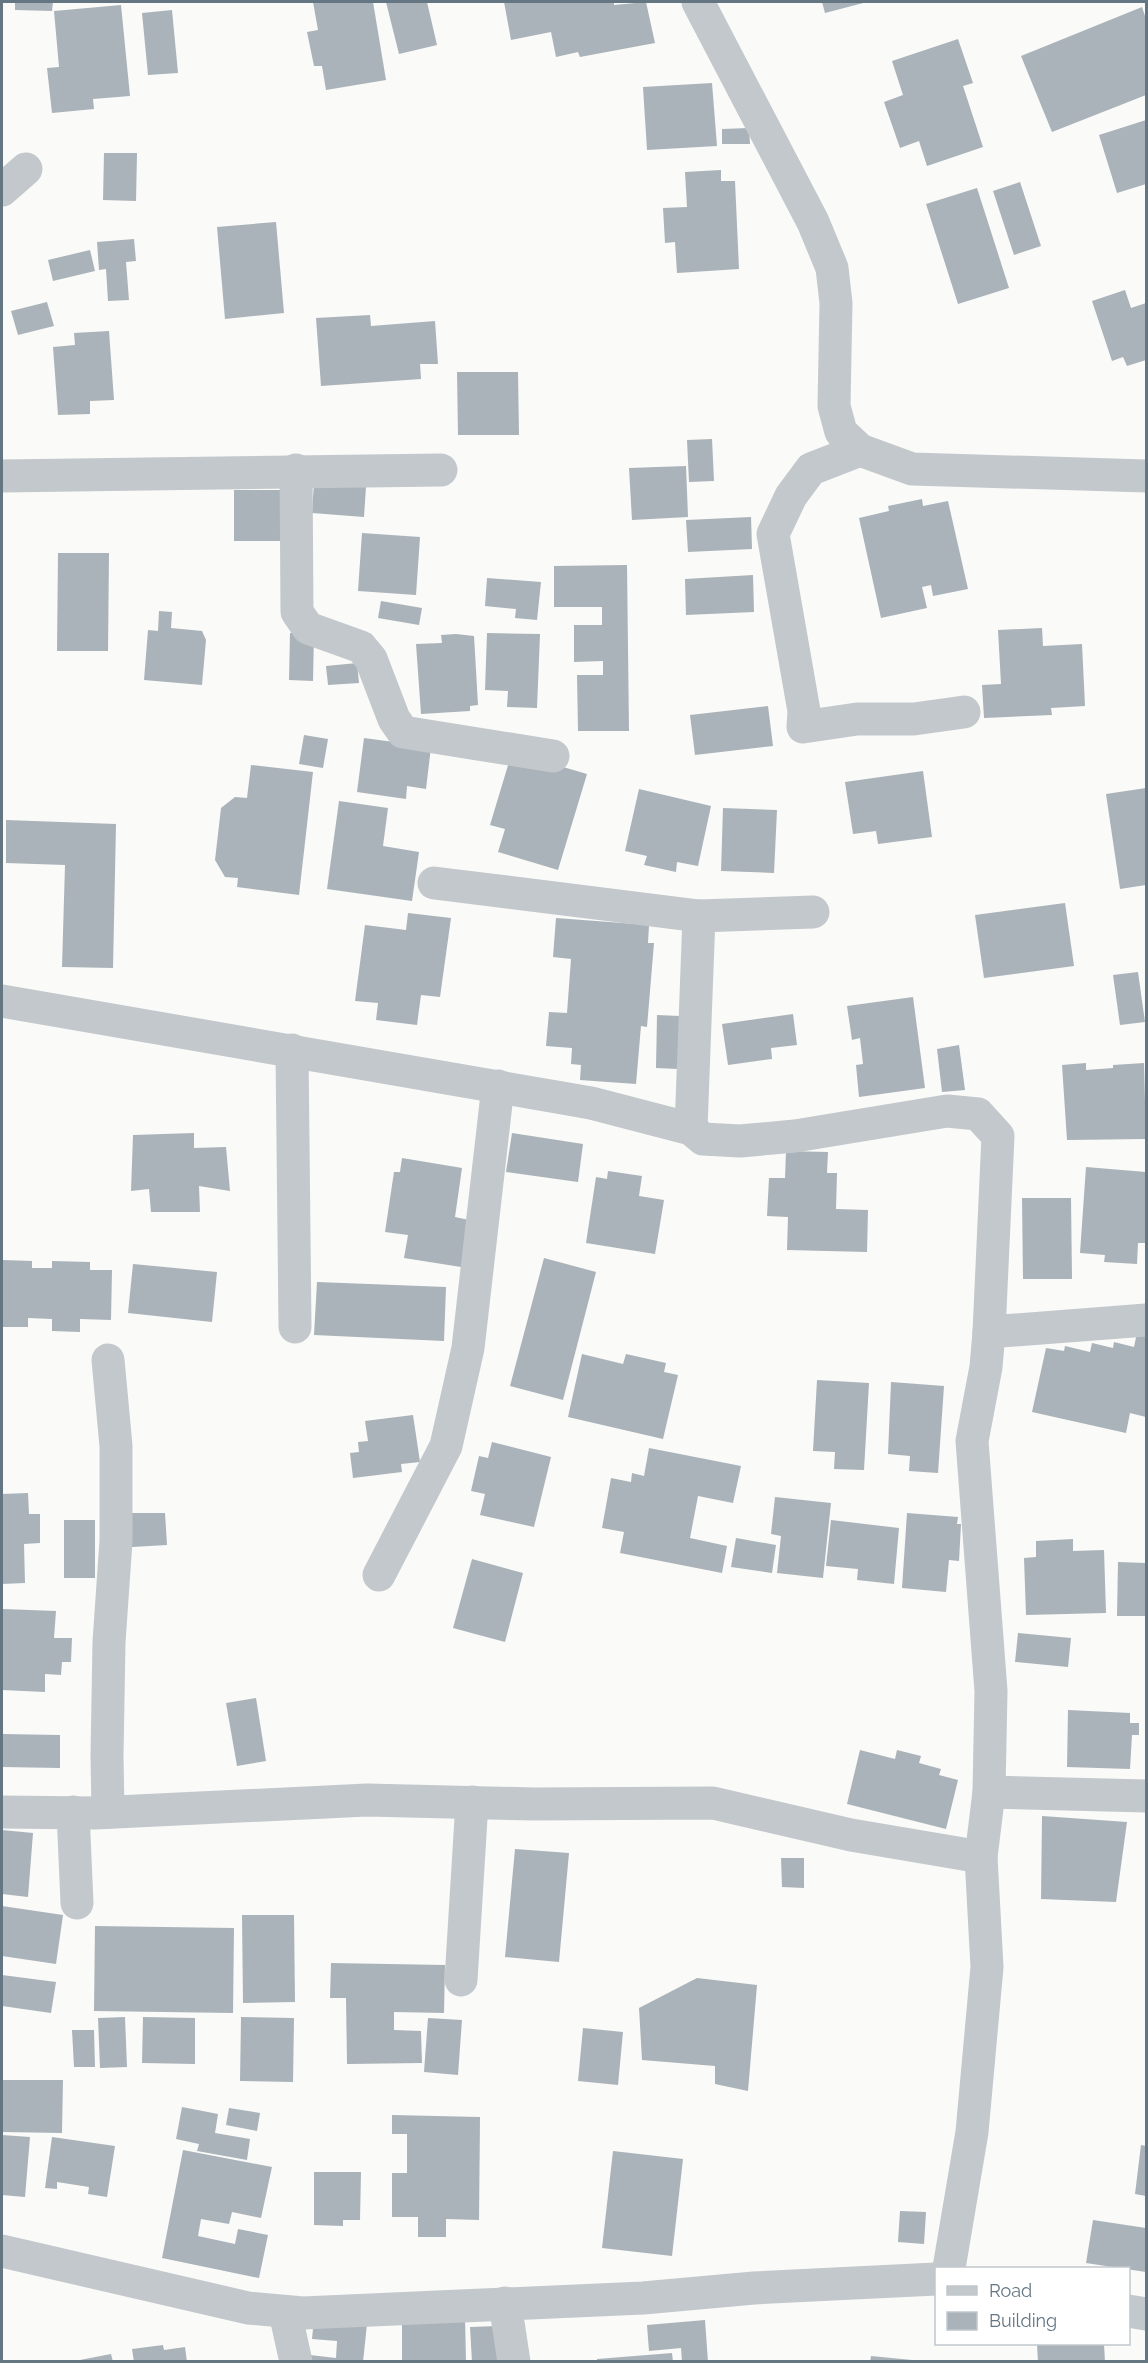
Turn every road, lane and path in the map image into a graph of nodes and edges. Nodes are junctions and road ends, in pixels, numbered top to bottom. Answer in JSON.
{"nodes":[{"id":1,"x":698,"y":2,"type":"edge"},
{"id":2,"x":26,"y":169,"type":"dead end"},
{"id":3,"x":2,"y":190,"type":"edge"},
{"id":4,"x":860,"y":450,"type":"junction"},
{"id":5,"x":296,"y":470,"type":"junction"},
{"id":6,"x":441,"y":470,"type":"dead end"},
{"id":7,"x":2,"y":476,"type":"edge"},
{"id":8,"x":1146,"y":476,"type":"edge"},
{"id":9,"x":964,"y":712,"type":"dead end"},
{"id":10,"x":553,"y":756,"type":"dead end"},
{"id":11,"x":434,"y":883,"type":"dead end"},
{"id":12,"x":813,"y":912,"type":"dead end"},
{"id":13,"x":699,"y":916,"type":"junction"},
{"id":14,"x":2,"y":1001,"type":"edge"},
{"id":15,"x":291,"y":1050,"type":"junction"},
{"id":16,"x":498,"y":1086,"type":"junction"},
{"id":17,"x":691,"y":1129,"type":"junction"},
{"id":18,"x":1146,"y":1320,"type":"edge"},
{"id":19,"x":295,"y":1327,"type":"dead end"},
{"id":20,"x":989,"y":1332,"type":"junction"},
{"id":21,"x":108,"y":1360,"type":"dead end"},
{"id":22,"x":379,"y":1575,"type":"dead end"},
{"id":23,"x":989,"y":1792,"type":"junction"},
{"id":24,"x":1146,"y":1796,"type":"edge"},
{"id":25,"x":472,"y":1802,"type":"junction"},
{"id":26,"x":2,"y":1812,"type":"edge"},
{"id":27,"x":73,"y":1812,"type":"junction"},
{"id":28,"x":108,"y":1812,"type":"junction"},
{"id":29,"x":981,"y":1857,"type":"junction"},
{"id":30,"x":77,"y":1903,"type":"dead end"},
{"id":31,"x":461,"y":1980,"type":"dead end"},
{"id":32,"x":2,"y":2251,"type":"edge"},
{"id":33,"x":950,"y":2267,"type":"edge"},
{"id":34,"x":935,"y":2279,"type":"edge"},
{"id":35,"x":505,"y":2303,"type":"junction"},
{"id":36,"x":1130,"y":2311,"type":"edge"},
{"id":37,"x":285,"y":2312,"type":"junction"},
{"id":38,"x":1146,"y":2314,"type":"edge"},
{"id":39,"x":296,"y":2361,"type":"edge"},
{"id":40,"x":514,"y":2361,"type":"edge"}],
"edges":[{"from":1,"to":4,"type":"street"},
{"from":2,"to":3,"type":"street"},
{"from":4,"to":8,"type":"street"},
{"from":4,"to":9,"type":"street"},
{"from":5,"to":6,"type":"street"},
{"from":5,"to":7,"type":"street"},
{"from":5,"to":10,"type":"street"},
{"from":11,"to":13,"type":"street"},
{"from":12,"to":13,"type":"street"},
{"from":13,"to":17,"type":"street"},
{"from":14,"to":15,"type":"street"},
{"from":15,"to":16,"type":"street"},
{"from":15,"to":19,"type":"street"},
{"from":16,"to":17,"type":"street"},
{"from":16,"to":22,"type":"street"},
{"from":17,"to":20,"type":"street"},
{"from":18,"to":20,"type":"street"},
{"from":20,"to":23,"type":"street"},
{"from":21,"to":28,"type":"street"},
{"from":23,"to":24,"type":"street"},
{"from":23,"to":29,"type":"street"},
{"from":25,"to":28,"type":"street"},
{"from":25,"to":29,"type":"street"},
{"from":25,"to":31,"type":"street"},
{"from":26,"to":27,"type":"street"},
{"from":27,"to":28,"type":"street"},
{"from":27,"to":30,"type":"street"},
{"from":29,"to":33,"type":"street"},
{"from":32,"to":37,"type":"street"},
{"from":34,"to":35,"type":"street"},
{"from":35,"to":37,"type":"street"},
{"from":35,"to":40,"type":"street"},
{"from":36,"to":38,"type":"street"},
{"from":37,"to":39,"type":"street"}]}
